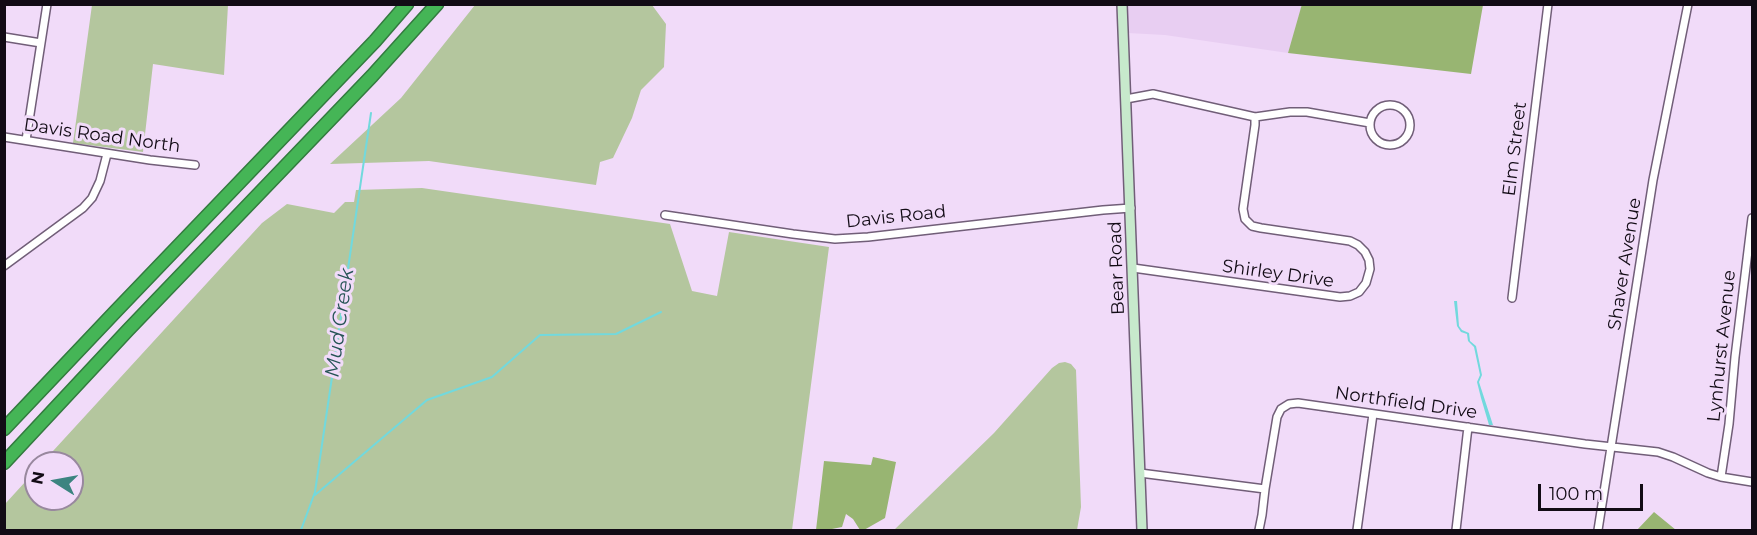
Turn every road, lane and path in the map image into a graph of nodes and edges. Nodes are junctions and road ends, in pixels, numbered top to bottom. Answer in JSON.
{"nodes":[{"id":1,"x":47,"y":4,"type":"edge"},
{"id":2,"x":407,"y":4,"type":"edge"},
{"id":3,"x":437,"y":4,"type":"edge"},
{"id":4,"x":1122,"y":4,"type":"edge"},
{"id":5,"x":1548,"y":4,"type":"edge"},
{"id":6,"x":1688,"y":4,"type":"edge"},
{"id":7,"x":4,"y":37,"type":"edge"},
{"id":8,"x":41,"y":43,"type":"junction"},
{"id":9,"x":1126,"y":99,"type":"junction"},
{"id":10,"x":1255,"y":117,"type":"junction"},
{"id":11,"x":1370,"y":123,"type":"junction"},
{"id":12,"x":4,"y":138,"type":"edge"},
{"id":13,"x":26,"y":140,"type":"junction"},
{"id":14,"x":107,"y":154,"type":"junction"},
{"id":15,"x":195,"y":165,"type":"dead end"},
{"id":16,"x":1131,"y":208,"type":"junction"},
{"id":17,"x":665,"y":215,"type":"dead end"},
{"id":18,"x":1752,"y":218,"type":"edge"},
{"id":19,"x":4,"y":266,"type":"edge"},
{"id":20,"x":1133,"y":268,"type":"junction"},
{"id":21,"x":1743,"y":285,"type":"junction"},
{"id":22,"x":1752,"y":287,"type":"edge"},
{"id":23,"x":1512,"y":298,"type":"dead end"},
{"id":24,"x":1373,"y":414,"type":"junction"},
{"id":25,"x":1468,"y":427,"type":"junction"},
{"id":26,"x":4,"y":429,"type":"edge"},
{"id":27,"x":1610,"y":447,"type":"junction"},
{"id":28,"x":4,"y":463,"type":"edge"},
{"id":29,"x":1140,"y":473,"type":"junction"},
{"id":30,"x":1721,"y":477,"type":"junction"},
{"id":31,"x":1752,"y":482,"type":"edge"},
{"id":32,"x":1265,"y":489,"type":"junction"},
{"id":33,"x":1142,"y":531,"type":"edge"},
{"id":34,"x":1259,"y":531,"type":"edge"},
{"id":35,"x":1357,"y":531,"type":"edge"},
{"id":36,"x":1456,"y":531,"type":"edge"},
{"id":37,"x":1598,"y":531,"type":"edge"}],
"edges":[{"from":1,"to":8,"type":"street"},
{"from":2,"to":26,"type":"highway"},
{"from":3,"to":28,"type":"highway"},
{"from":4,"to":9,"type":"main road","name":"Bear Road"},
{"from":5,"to":23,"type":"street","name":"Elm Street"},
{"from":6,"to":27,"type":"street","name":"Shaver Avenue"},
{"from":7,"to":8,"type":"street"},
{"from":8,"to":13,"type":"street"},
{"from":9,"to":10,"type":"street"},
{"from":9,"to":16,"type":"main road","name":"Bear Road"},
{"from":10,"to":11,"type":"street"},
{"from":10,"to":20,"type":"street","name":"Shirley Drive"},
{"from":11,"to":11,"type":"street"},
{"from":12,"to":13,"type":"street","name":"Davis Road North"},
{"from":13,"to":14,"type":"street","name":"Davis Road North"},
{"from":14,"to":15,"type":"street","name":"Davis Road North"},
{"from":14,"to":19,"type":"street"},
{"from":16,"to":17,"type":"street","name":"Davis Road"},
{"from":16,"to":20,"type":"main road","name":"Bear Road"},
{"from":18,"to":21,"type":"street","name":"Lynhurst Avenue"},
{"from":20,"to":29,"type":"main road","name":"Bear Road"},
{"from":21,"to":22,"type":"street"},
{"from":21,"to":30,"type":"street","name":"Lynhurst Avenue"},
{"from":24,"to":25,"type":"street","name":"Northfield Drive"},
{"from":24,"to":32,"type":"street","name":"Northfield Drive"},
{"from":24,"to":35,"type":"street"},
{"from":25,"to":27,"type":"street","name":"Northfield Drive"},
{"from":25,"to":36,"type":"street"},
{"from":27,"to":30,"type":"street","name":"Northfield Drive"},
{"from":27,"to":37,"type":"street","name":"Shaver Avenue"},
{"from":29,"to":32,"type":"street"},
{"from":29,"to":33,"type":"main road","name":"Bear Road"},
{"from":30,"to":31,"type":"street","name":"Northfield Drive"},
{"from":32,"to":34,"type":"street"}]}
